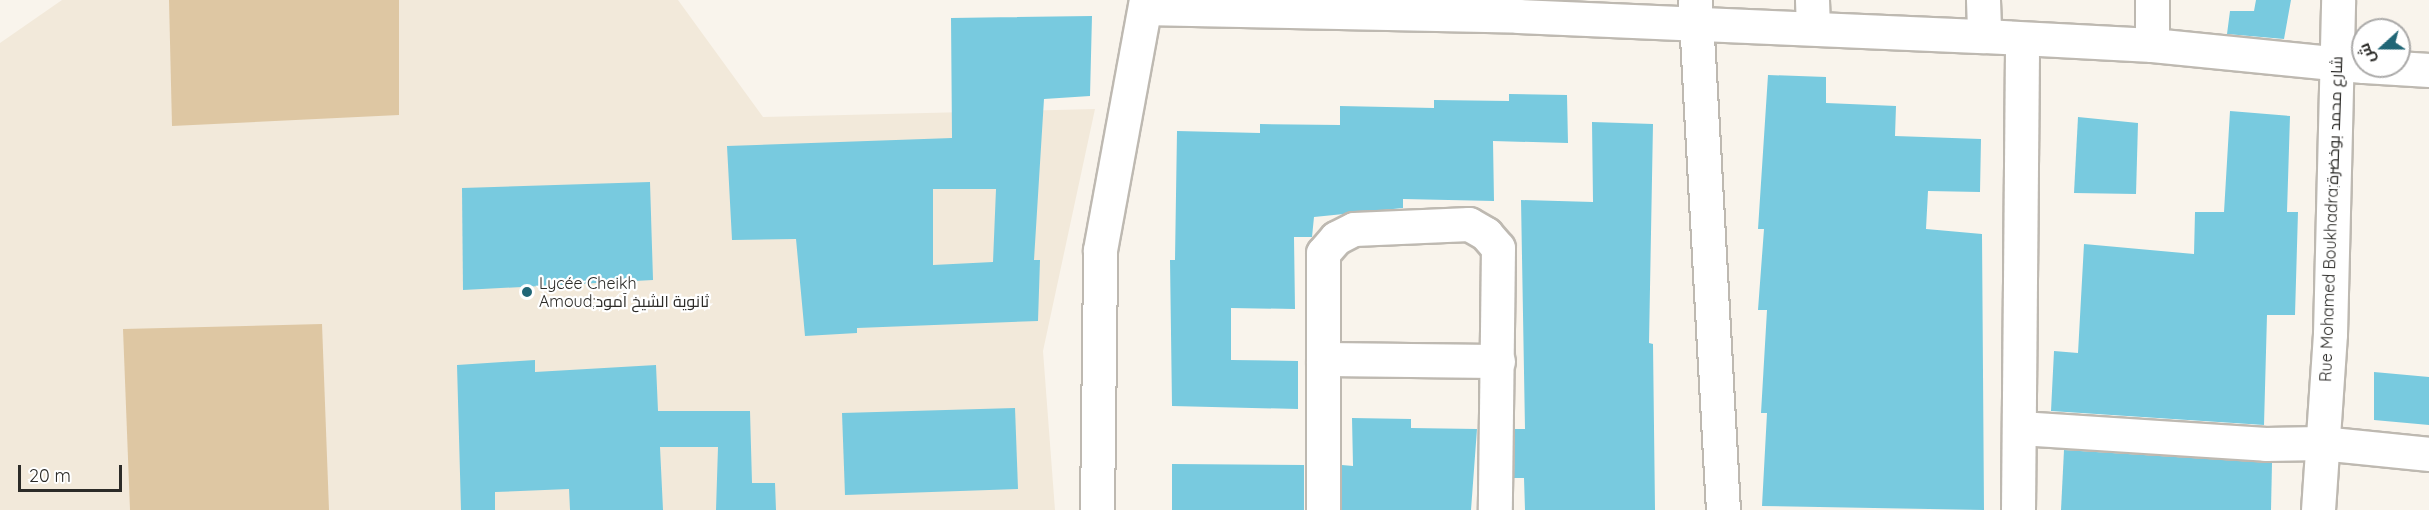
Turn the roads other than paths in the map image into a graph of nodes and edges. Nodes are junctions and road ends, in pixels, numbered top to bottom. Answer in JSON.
{"nodes":[{"id":1,"x":1983,"y":0,"type":"edge"},
{"id":2,"x":2152,"y":0,"type":"edge"},
{"id":3,"x":2338,"y":0,"type":"edge"},
{"id":4,"x":1146,"y":4,"type":"edge"},
{"id":5,"x":1518,"y":8,"type":"edge"},
{"id":6,"x":1696,"y":12,"type":"edge"},
{"id":7,"x":1813,"y":14,"type":"edge"},
{"id":8,"x":1984,"y":36,"type":"junction"},
{"id":9,"x":2022,"y":39,"type":"junction"},
{"id":10,"x":2152,"y":45,"type":"junction"},
{"id":11,"x":2351,"y":53,"type":"edge"},
{"id":12,"x":2351,"y":65,"type":"edge"},
{"id":13,"x":2411,"y":69,"type":"edge"},
{"id":14,"x":2429,"y":70,"type":"edge"},
{"id":15,"x":2353,"y":78,"type":"edge"},
{"id":16,"x":1323,"y":359,"type":"junction"},
{"id":17,"x":1498,"y":361,"type":"junction"},
{"id":18,"x":2020,"y":428,"type":"junction"},
{"id":19,"x":2321,"y":443,"type":"junction"},
{"id":20,"x":2429,"y":453,"type":"edge"},
{"id":21,"x":1097,"y":510,"type":"edge"},
{"id":22,"x":1323,"y":510,"type":"edge"},
{"id":23,"x":1495,"y":510,"type":"edge"},
{"id":24,"x":1723,"y":510,"type":"edge"},
{"id":25,"x":2018,"y":510,"type":"edge"},
{"id":26,"x":2318,"y":510,"type":"edge"}],
"edges":[{"from":1,"to":8,"type":"street"},
{"from":2,"to":10,"type":"street"},
{"from":3,"to":11,"type":"street","name":"Rue Mohamed Boukhadra;شارع محمد بوخضرة"},
{"from":4,"to":5,"type":"street"},
{"from":4,"to":21,"type":"street"},
{"from":5,"to":6,"type":"street"},
{"from":6,"to":7,"type":"street"},
{"from":6,"to":24,"type":"street"},
{"from":7,"to":8,"type":"street"},
{"from":8,"to":9,"type":"street"},
{"from":9,"to":10,"type":"street"},
{"from":9,"to":18,"type":"street"},
{"from":10,"to":12,"type":"street"},
{"from":13,"to":14,"type":"street"},
{"from":15,"to":19,"type":"street","name":"Rue Mohamed Boukhadra;شارع محمد بوخضرة"},
{"from":16,"to":17,"type":"street"},
{"from":16,"to":17,"type":"street"},
{"from":16,"to":22,"type":"street"},
{"from":17,"to":23,"type":"street"},
{"from":18,"to":19,"type":"street"},
{"from":18,"to":25,"type":"street"},
{"from":19,"to":20,"type":"street"},
{"from":19,"to":26,"type":"street","name":"Rue Mohamed Boukhadra;شارع محمد بوخضرة"}]}
